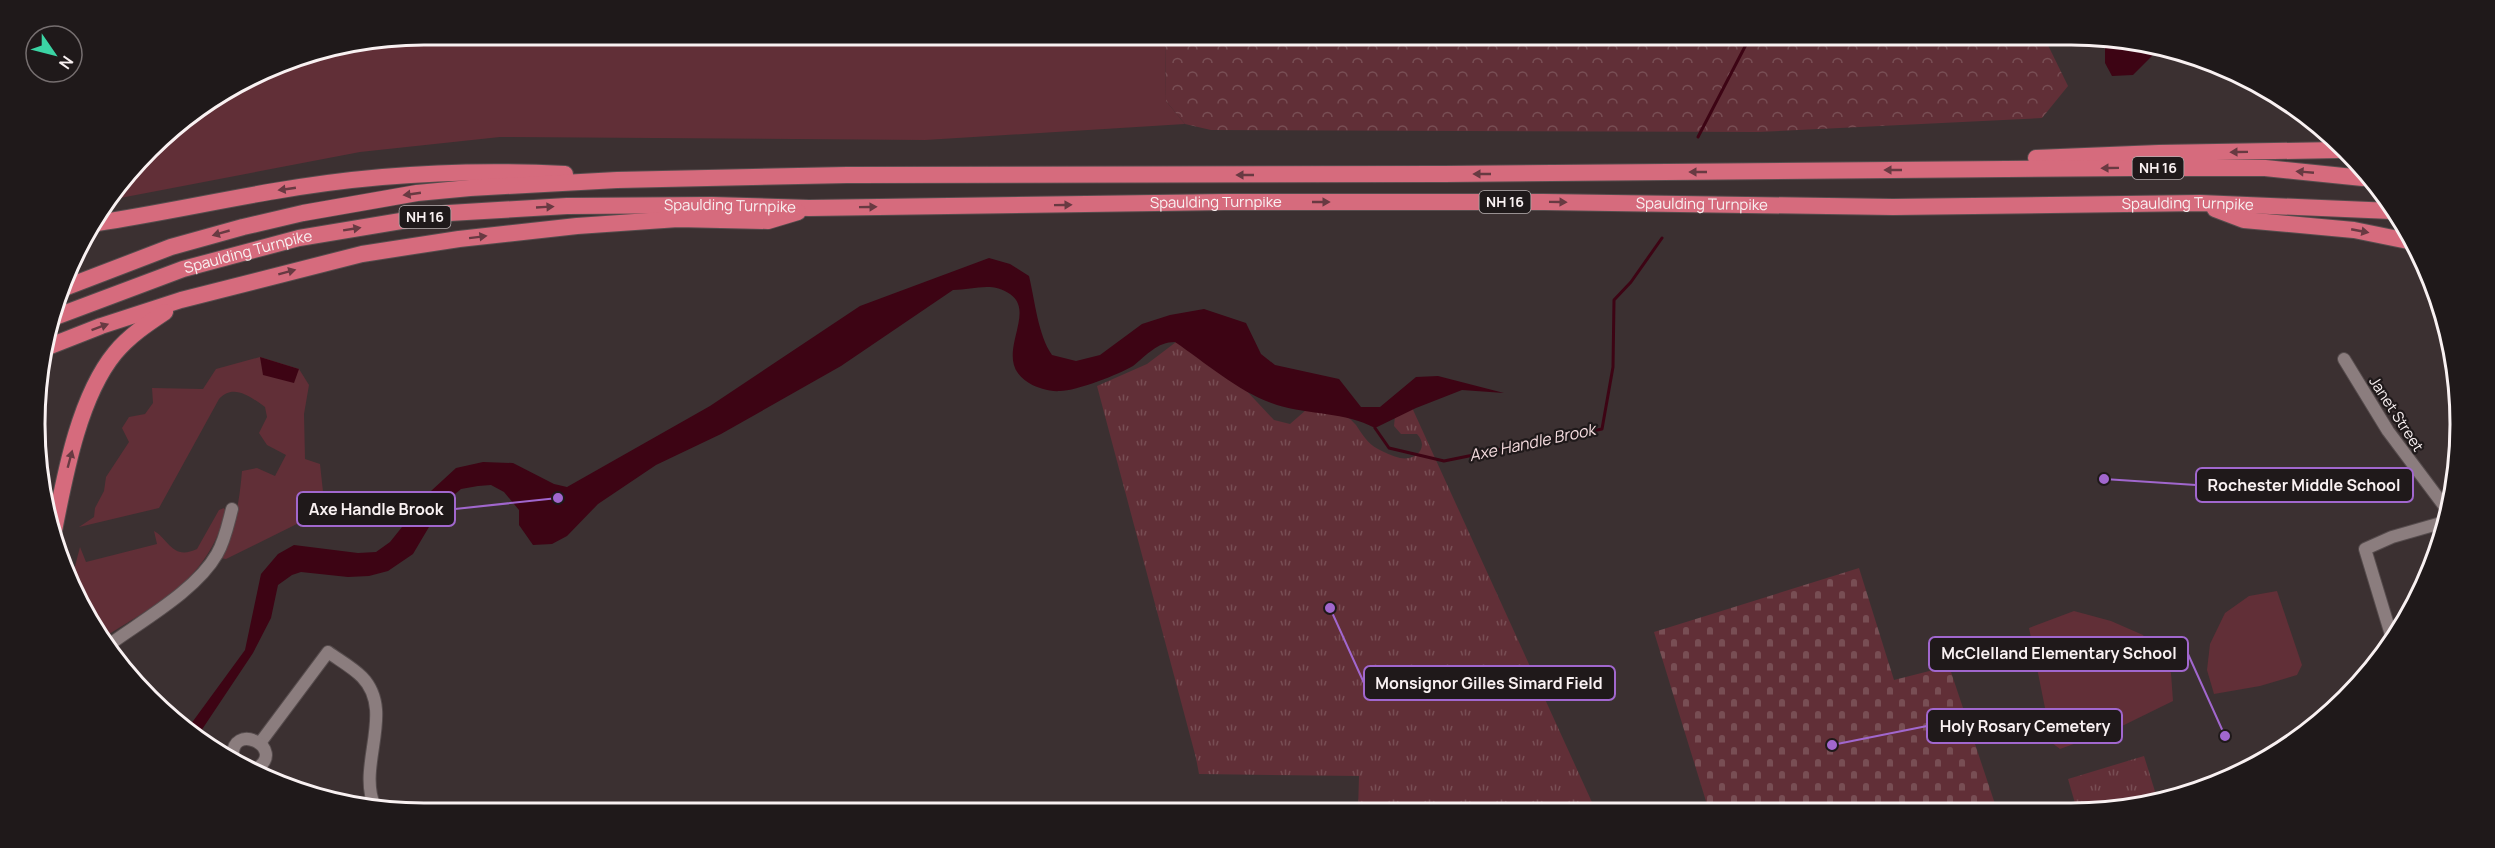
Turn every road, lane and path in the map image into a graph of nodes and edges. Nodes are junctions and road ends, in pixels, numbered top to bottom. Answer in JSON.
{"nodes":[{"id":1,"x":2333,"y":150,"type":"edge"},
{"id":2,"x":1952,"y":170,"type":"junction"},
{"id":3,"x":2359,"y":178,"type":"edge"},
{"id":4,"x":617,"y":180,"type":"junction"},
{"id":5,"x":2200,"y":203,"type":"junction"},
{"id":6,"x":809,"y":208,"type":"junction"},
{"id":7,"x":2384,"y":211,"type":"edge"},
{"id":8,"x":104,"y":222,"type":"edge"},
{"id":9,"x":2402,"y":241,"type":"edge"},
{"id":10,"x":72,"y":285,"type":"edge"},
{"id":11,"x":181,"y":300,"type":"junction"},
{"id":12,"x":61,"y":315,"type":"edge"},
{"id":13,"x":53,"y":345,"type":"edge"},
{"id":14,"x":2344,"y":359,"type":"dead end"},
{"id":15,"x":2442,"y":503,"type":"edge"},
{"id":16,"x":232,"y":509,"type":"dead end"},
{"id":17,"x":57,"y":518,"type":"edge"},
{"id":18,"x":2436,"y":525,"type":"edge"},
{"id":19,"x":2389,"y":629,"type":"edge"},
{"id":20,"x":114,"y":642,"type":"edge"},
{"id":21,"x":260,"y":743,"type":"junction"},
{"id":22,"x":234,"y":752,"type":"edge"},
{"id":23,"x":260,"y":766,"type":"edge"},
{"id":24,"x":372,"y":800,"type":"edge"}],
"edges":[{"from":1,"to":2,"type":"highway","one_way":true},
{"from":3,"to":2,"type":"highway","name":"Spaulding Turnpike","number":"NH 16","one_way":true},
{"from":2,"to":4,"type":"highway","name":"Spaulding Turnpike","number":"NH 16","one_way":true},
{"from":4,"to":8,"type":"highway","one_way":true},
{"from":4,"to":10,"type":"highway","name":"Spaulding Turnpike","number":"NH 16","one_way":true},
{"from":6,"to":5,"type":"highway","name":"Spaulding Turnpike","number":"NH 16","one_way":true},
{"from":5,"to":7,"type":"highway","name":"Spaulding Turnpike","number":"NH 16"},
{"from":5,"to":9,"type":"highway","one_way":true},
{"from":11,"to":6,"type":"highway","one_way":true},
{"from":12,"to":6,"type":"highway","name":"Spaulding Turnpike","number":"NH 16","one_way":true},
{"from":13,"to":11,"type":"highway","one_way":true},
{"from":17,"to":11,"type":"highway","one_way":true},
{"from":14,"to":15,"type":"street","name":"Janet Street"},
{"from":16,"to":20,"type":"street"},
{"from":18,"to":19,"type":"street"},
{"from":21,"to":22,"type":"street"},
{"from":21,"to":23,"type":"street"},
{"from":21,"to":24,"type":"street"}]}
